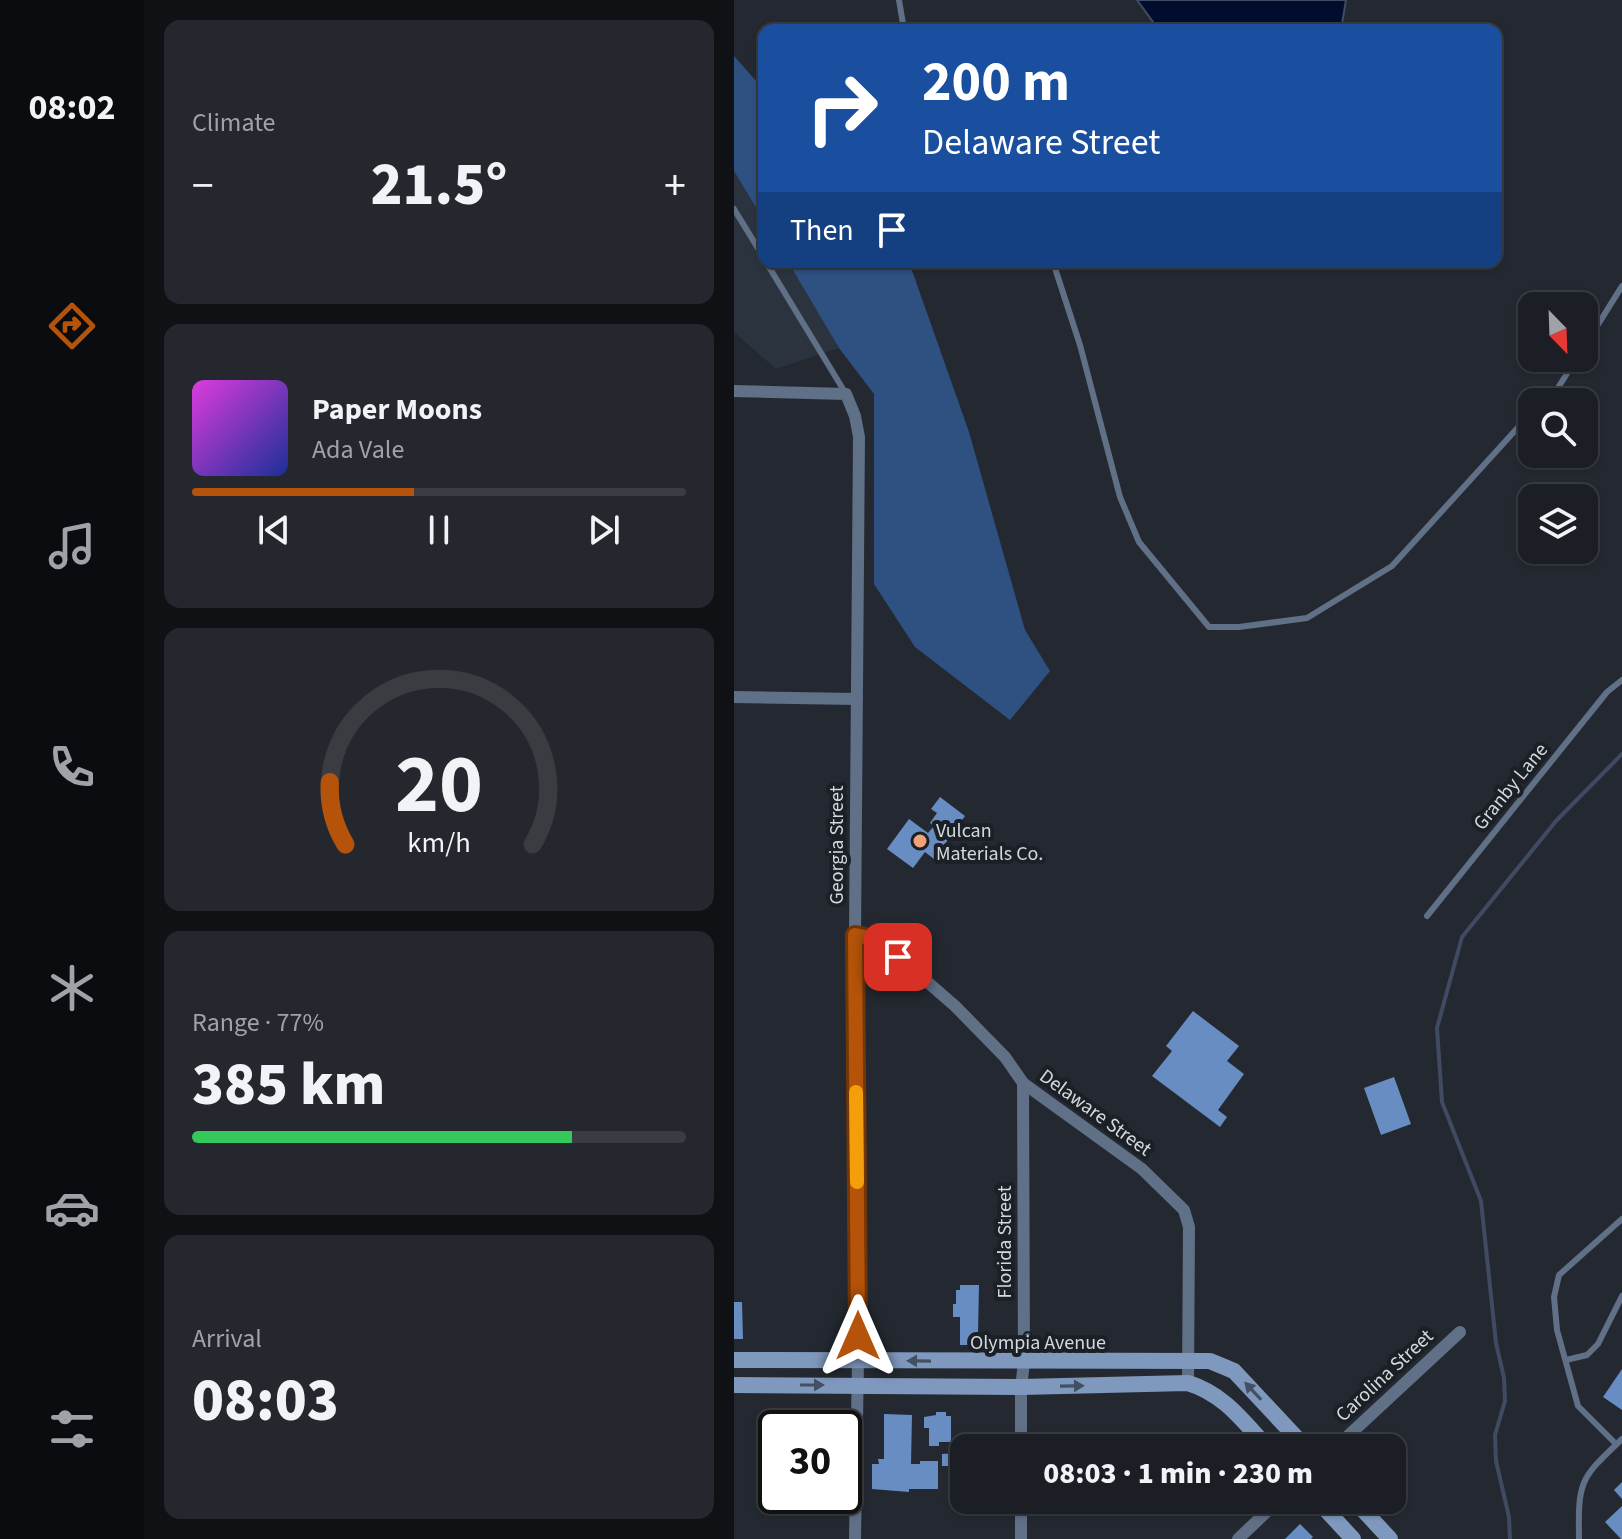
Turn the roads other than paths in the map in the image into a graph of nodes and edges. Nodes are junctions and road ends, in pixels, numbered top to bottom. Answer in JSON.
{"nodes":[{"id":1,"x":899,"y":0,"type":"edge"},
{"id":2,"x":903,"y":24,"type":"edge"},
{"id":3,"x":734,"y":209,"type":"edge"},
{"id":4,"x":758,"y":248,"type":"edge"},
{"id":5,"x":770,"y":268,"type":"edge"},
{"id":6,"x":1055,"y":268,"type":"edge"},
{"id":7,"x":1622,"y":286,"type":"edge"},
{"id":8,"x":1598,"y":325,"type":"edge"},
{"id":9,"x":734,"y":391,"type":"edge"},
{"id":10,"x":846,"y":394,"type":"junction"},
{"id":11,"x":1518,"y":427,"type":"edge"},
{"id":12,"x":1622,"y":680,"type":"edge"},
{"id":13,"x":734,"y":697,"type":"edge"},
{"id":14,"x":857,"y":699,"type":"junction"},
{"id":15,"x":1427,"y":916,"type":"dead end"},
{"id":16,"x":855,"y":935,"type":"junction"},
{"id":17,"x":1023,"y":1083,"type":"junction"},
{"id":18,"x":1622,"y":1219,"type":"edge"},
{"id":19,"x":1622,"y":1296,"type":"edge"},
{"id":20,"x":1460,"y":1332,"type":"dead end"},
{"id":21,"x":734,"y":1360,"type":"edge"},
{"id":22,"x":858,"y":1360,"type":"junction"},
{"id":23,"x":1566,"y":1360,"type":"junction"},
{"id":24,"x":1188,"y":1362,"type":"junction"},
{"id":25,"x":1024,"y":1363,"type":"junction"},
{"id":26,"x":1188,"y":1383,"type":"junction"},
{"id":27,"x":734,"y":1385,"type":"edge"},
{"id":28,"x":857,"y":1385,"type":"junction"},
{"id":29,"x":1021,"y":1387,"type":"junction"},
{"id":30,"x":1021,"y":1434,"type":"edge"},
{"id":31,"x":1255,"y":1434,"type":"edge"},
{"id":32,"x":1293,"y":1434,"type":"edge"},
{"id":33,"x":1350,"y":1434,"type":"edge"},
{"id":34,"x":1619,"y":1442,"type":"edge"},
{"id":35,"x":1021,"y":1514,"type":"edge"},
{"id":36,"x":1264,"y":1514,"type":"edge"},
{"id":37,"x":1330,"y":1514,"type":"edge"},
{"id":38,"x":1367,"y":1514,"type":"edge"},
{"id":39,"x":855,"y":1539,"type":"edge"},
{"id":40,"x":1021,"y":1539,"type":"edge"},
{"id":41,"x":1238,"y":1539,"type":"edge"},
{"id":42,"x":1353,"y":1539,"type":"edge"},
{"id":43,"x":1390,"y":1539,"type":"edge"},
{"id":44,"x":1579,"y":1539,"type":"edge"}],
"edges":[{"from":1,"to":2,"type":"lane"},
{"from":3,"to":4,"type":"lane"},
{"from":5,"to":10,"type":"lane"},
{"from":6,"to":11,"type":"lane"},
{"from":7,"to":8,"type":"lane"},
{"from":9,"to":10,"type":"street"},
{"from":10,"to":14,"type":"street","name":"Georgia Street"},
{"from":12,"to":15,"type":"lane","name":"Granby Lane"},
{"from":13,"to":14,"type":"street"},
{"from":14,"to":16,"type":"street","name":"Georgia Street"},
{"from":16,"to":17,"type":"street","name":"Delaware Street"},
{"from":16,"to":22,"type":"street","name":"Georgia Street"},
{"from":17,"to":24,"type":"street","name":"Delaware Street"},
{"from":17,"to":25,"type":"street","name":"Florida Street"},
{"from":18,"to":23,"type":"lane"},
{"from":19,"to":23,"type":"lane"},
{"from":20,"to":33,"type":"street","name":"Carolina Street"},
{"from":21,"to":22,"type":"main road","name":"Olympia Avenue"},
{"from":25,"to":22,"type":"main road","name":"Olympia Avenue","one_way":true},
{"from":22,"to":28,"type":"street","name":"Georgia Street"},
{"from":23,"to":34,"type":"lane"},
{"from":24,"to":25,"type":"main road","name":"Olympia Avenue"},
{"from":24,"to":26,"type":"street","name":"Delaware Street"},
{"from":32,"to":24,"type":"main road","name":"Olympia Avenue","one_way":true},
{"from":25,"to":29,"type":"street","name":"Florida Street"},
{"from":29,"to":26,"type":"main road","one_way":true},
{"from":26,"to":31,"type":"main road"},
{"from":27,"to":28,"type":"main road","one_way":true},
{"from":28,"to":29,"type":"main road"},
{"from":28,"to":39,"type":"street","name":"Georgia Street"},
{"from":29,"to":30,"type":"street","name":"Florida Street"},
{"from":34,"to":44,"type":"lane"},
{"from":35,"to":40,"type":"street"},
{"from":36,"to":41,"type":"street"},
{"from":37,"to":42,"type":"main road"},
{"from":38,"to":43,"type":"main road"}]}
